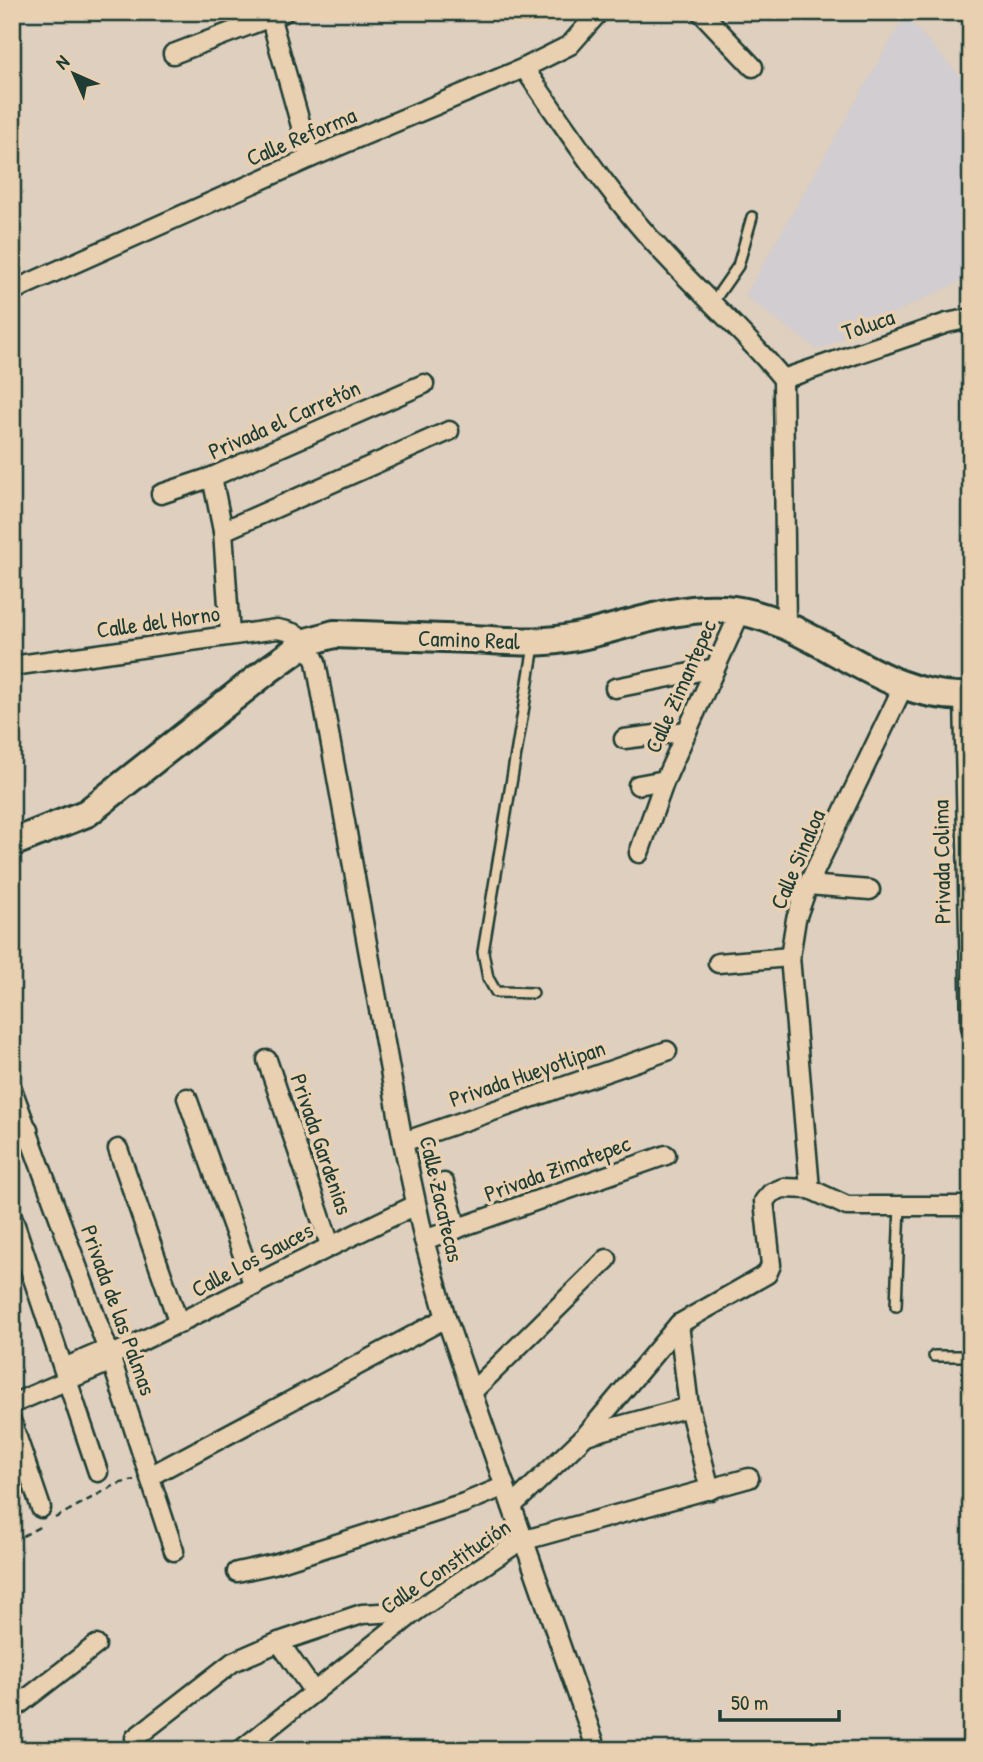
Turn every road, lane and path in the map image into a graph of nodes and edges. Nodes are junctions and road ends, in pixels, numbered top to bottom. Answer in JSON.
{"nodes":[{"id":1,"x":701,"y":12,"type":"edge"},
{"id":2,"x":275,"y":14,"type":"edge"},
{"id":3,"x":595,"y":15,"type":"edge"},
{"id":4,"x":173,"y":54,"type":"dead end"},
{"id":5,"x":753,"y":67,"type":"dead end"},
{"id":6,"x":524,"y":68,"type":"junction"},
{"id":7,"x":310,"y":158,"type":"junction"},
{"id":8,"x":752,"y":217,"type":"dead end"},
{"id":9,"x":12,"y":291,"type":"edge"},
{"id":10,"x":713,"y":302,"type":"junction"},
{"id":11,"x":971,"y":318,"type":"edge"},
{"id":12,"x":783,"y":380,"type":"junction"},
{"id":13,"x":424,"y":384,"type":"dead end"},
{"id":14,"x":449,"y":431,"type":"dead end"},
{"id":15,"x":212,"y":477,"type":"junction"},
{"id":16,"x":161,"y":495,"type":"dead end"},
{"id":17,"x":223,"y":531,"type":"junction"},
{"id":18,"x":740,"y":613,"type":"junction"},
{"id":19,"x":786,"y":626,"type":"junction"},
{"id":20,"x":230,"y":635,"type":"junction"},
{"id":21,"x":535,"y":641,"type":"junction"},
{"id":22,"x":307,"y":642,"type":"junction"},
{"id":23,"x":12,"y":666,"type":"edge"},
{"id":24,"x":715,"y":668,"type":"junction"},
{"id":25,"x":904,"y":685,"type":"junction"},
{"id":26,"x":615,"y":688,"type":"dead end"},
{"id":27,"x":967,"y":696,"type":"edge"},
{"id":28,"x":687,"y":731,"type":"junction"},
{"id":29,"x":624,"y":738,"type":"dead end"},
{"id":30,"x":665,"y":780,"type":"junction"},
{"id":31,"x":638,"y":785,"type":"dead end"},
{"id":32,"x":12,"y":843,"type":"edge"},
{"id":33,"x":639,"y":853,"type":"dead end"},
{"id":34,"x":808,"y":885,"type":"junction"},
{"id":35,"x":870,"y":890,"type":"dead end"},
{"id":36,"x":790,"y":957,"type":"junction"},
{"id":37,"x":718,"y":963,"type":"dead end"},
{"id":38,"x":533,"y":993,"type":"dead end"},
{"id":39,"x":971,"y":1026,"type":"edge"},
{"id":40,"x":667,"y":1051,"type":"dead end"},
{"id":41,"x":267,"y":1060,"type":"dead end"},
{"id":42,"x":12,"y":1089,"type":"edge"},
{"id":43,"x":187,"y":1098,"type":"dead end"},
{"id":44,"x":20,"y":1133,"type":"edge"},
{"id":45,"x":403,"y":1142,"type":"junction"},
{"id":46,"x":118,"y":1149,"type":"dead end"},
{"id":47,"x":666,"y":1155,"type":"dead end"},
{"id":48,"x":444,"y":1183,"type":"dead end"},
{"id":49,"x":810,"y":1189,"type":"junction"},
{"id":50,"x":416,"y":1205,"type":"junction"},
{"id":51,"x":900,"y":1205,"type":"junction"},
{"id":52,"x":971,"y":1206,"type":"edge"},
{"id":53,"x":12,"y":1216,"type":"edge"},
{"id":54,"x":457,"y":1229,"type":"junction"},
{"id":55,"x":424,"y":1240,"type":"junction"},
{"id":56,"x":330,"y":1245,"type":"junction"},
{"id":57,"x":607,"y":1259,"type":"dead end"},
{"id":58,"x":254,"y":1286,"type":"junction"},
{"id":59,"x":896,"y":1306,"type":"dead end"},
{"id":60,"x":446,"y":1318,"type":"junction"},
{"id":61,"x":179,"y":1324,"type":"junction"},
{"id":62,"x":678,"y":1324,"type":"junction"},
{"id":63,"x":110,"y":1355,"type":"junction"},
{"id":64,"x":934,"y":1356,"type":"dead end"},
{"id":65,"x":971,"y":1356,"type":"edge"},
{"id":66,"x":66,"y":1374,"type":"junction"},
{"id":67,"x":472,"y":1392,"type":"junction"},
{"id":68,"x":12,"y":1404,"type":"edge"},
{"id":69,"x":689,"y":1407,"type":"junction"},
{"id":70,"x":12,"y":1423,"type":"edge"},
{"id":71,"x":586,"y":1435,"type":"junction"},
{"id":72,"x":98,"y":1472,"type":"dead end"},
{"id":73,"x":150,"y":1476,"type":"junction"},
{"id":74,"x":749,"y":1478,"type":"dead end"},
{"id":75,"x":505,"y":1486,"type":"junction"},
{"id":76,"x":710,"y":1490,"type":"junction"},
{"id":77,"x":512,"y":1506,"type":"junction"},
{"id":78,"x":41,"y":1508,"type":"dead end"},
{"id":79,"x":524,"y":1540,"type":"junction"},
{"id":80,"x":12,"y":1542,"type":"edge"},
{"id":81,"x":174,"y":1550,"type":"dead end"},
{"id":82,"x":237,"y":1572,"type":"dead end"},
{"id":83,"x":416,"y":1611,"type":"junction"},
{"id":84,"x":279,"y":1642,"type":"junction"},
{"id":85,"x":96,"y":1645,"type":"dead end"},
{"id":86,"x":314,"y":1692,"type":"junction"},
{"id":87,"x":12,"y":1710,"type":"edge"},
{"id":88,"x":135,"y":1738,"type":"dead end"},
{"id":89,"x":241,"y":1750,"type":"edge"},
{"id":90,"x":597,"y":1750,"type":"edge"}],
"edges":[{"from":1,"to":5,"type":"street"},
{"from":2,"to":4,"type":"street"},
{"from":2,"to":7,"type":"street"},
{"from":3,"to":6,"type":"street","name":"Calle Reforma"},
{"from":6,"to":7,"type":"street","name":"Calle Reforma"},
{"from":6,"to":10,"type":"street"},
{"from":7,"to":9,"type":"street","name":"Calle Reforma"},
{"from":8,"to":10,"type":"lane"},
{"from":10,"to":12,"type":"street"},
{"from":11,"to":12,"type":"street","name":"Toluca"},
{"from":12,"to":19,"type":"street"},
{"from":13,"to":15,"type":"street","name":"Privada el Carretón"},
{"from":14,"to":17,"type":"street"},
{"from":15,"to":16,"type":"street","name":"Privada el Carretón"},
{"from":15,"to":17,"type":"street"},
{"from":17,"to":20,"type":"street"},
{"from":18,"to":19,"type":"main road","name":"Camino Real"},
{"from":18,"to":21,"type":"main road","name":"Camino Real"},
{"from":18,"to":24,"type":"street","name":"Calle Zimantepec"},
{"from":19,"to":25,"type":"main road","name":"Camino Real"},
{"from":20,"to":22,"type":"street","name":"Calle del Horno"},
{"from":20,"to":23,"type":"street","name":"Calle del Horno"},
{"from":21,"to":22,"type":"main road","name":"Camino Real"},
{"from":21,"to":38,"type":"lane"},
{"from":22,"to":32,"type":"main road","name":"Camino Real"},
{"from":22,"to":45,"type":"street","name":"Calle Zacatecas"},
{"from":24,"to":26,"type":"street"},
{"from":24,"to":28,"type":"street","name":"Calle Zimantepec"},
{"from":25,"to":27,"type":"main road","name":"Camino Real"},
{"from":25,"to":34,"type":"street","name":"Calle Sinaloa"},
{"from":27,"to":39,"type":"street","name":"Privada Colima"},
{"from":28,"to":29,"type":"street"},
{"from":28,"to":30,"type":"street","name":"Calle Zimantepec"},
{"from":30,"to":31,"type":"street"},
{"from":30,"to":33,"type":"street","name":"Calle Zimantepec"},
{"from":34,"to":35,"type":"street"},
{"from":34,"to":36,"type":"street","name":"Calle Sinaloa"},
{"from":36,"to":37,"type":"street"},
{"from":36,"to":49,"type":"street","name":"Calle Sinaloa"},
{"from":40,"to":45,"type":"street","name":"Privada Hueyotlipan"},
{"from":41,"to":56,"type":"street","name":"Privada Gardenias"},
{"from":42,"to":44,"type":"street","name":"Privada de las Palmas"},
{"from":43,"to":58,"type":"street"},
{"from":44,"to":63,"type":"street","name":"Privada de las Palmas"},
{"from":45,"to":50,"type":"street","name":"Calle Zacatecas"},
{"from":46,"to":61,"type":"street"},
{"from":47,"to":54,"type":"street","name":"Privada Zimatepec"},
{"from":48,"to":54,"type":"street"},
{"from":49,"to":51,"type":"street"},
{"from":49,"to":62,"type":"street"},
{"from":50,"to":55,"type":"street","name":"Calle Zacatecas"},
{"from":50,"to":56,"type":"street","name":"Calle Los Sauces"},
{"from":51,"to":52,"type":"street"},
{"from":51,"to":59,"type":"lane"},
{"from":53,"to":66,"type":"street"},
{"from":54,"to":55,"type":"street","name":"Privada Zimatepec"},
{"from":55,"to":60,"type":"street","name":"Calle Zacatecas"},
{"from":56,"to":58,"type":"street","name":"Calle Los Sauces"},
{"from":57,"to":67,"type":"street"},
{"from":58,"to":61,"type":"street","name":"Calle Los Sauces"},
{"from":60,"to":67,"type":"street","name":"Calle Zacatecas"},
{"from":60,"to":73,"type":"street"},
{"from":61,"to":63,"type":"street","name":"Calle Los Sauces"},
{"from":62,"to":69,"type":"street"},
{"from":62,"to":71,"type":"street"},
{"from":63,"to":66,"type":"street","name":"Calle Los Sauces"},
{"from":63,"to":73,"type":"street","name":"Privada de las Palmas"},
{"from":64,"to":65,"type":"lane"},
{"from":66,"to":68,"type":"street","name":"Calle Los Sauces"},
{"from":66,"to":72,"type":"street"},
{"from":67,"to":75,"type":"street","name":"Calle Zacatecas"},
{"from":69,"to":71,"type":"street"},
{"from":69,"to":76,"type":"street"},
{"from":70,"to":78,"type":"street"},
{"from":71,"to":77,"type":"street"},
{"from":73,"to":80,"type":"path"},
{"from":73,"to":81,"type":"street","name":"Privada de las Palmas"},
{"from":74,"to":76,"type":"street","name":"Calle Constitución"},
{"from":75,"to":77,"type":"street","name":"Calle Zacatecas"},
{"from":75,"to":82,"type":"street"},
{"from":76,"to":79,"type":"street","name":"Calle Constitución"},
{"from":77,"to":79,"type":"street","name":"Calle Zacatecas"},
{"from":79,"to":83,"type":"street","name":"Calle Constitución"},
{"from":79,"to":90,"type":"street","name":"Calle Zacatecas"},
{"from":83,"to":84,"type":"street"},
{"from":83,"to":86,"type":"street","name":"Calle Constitución"},
{"from":84,"to":86,"type":"street"},
{"from":84,"to":88,"type":"street"},
{"from":85,"to":87,"type":"street"},
{"from":86,"to":89,"type":"street","name":"Calle Constitución"}]}
